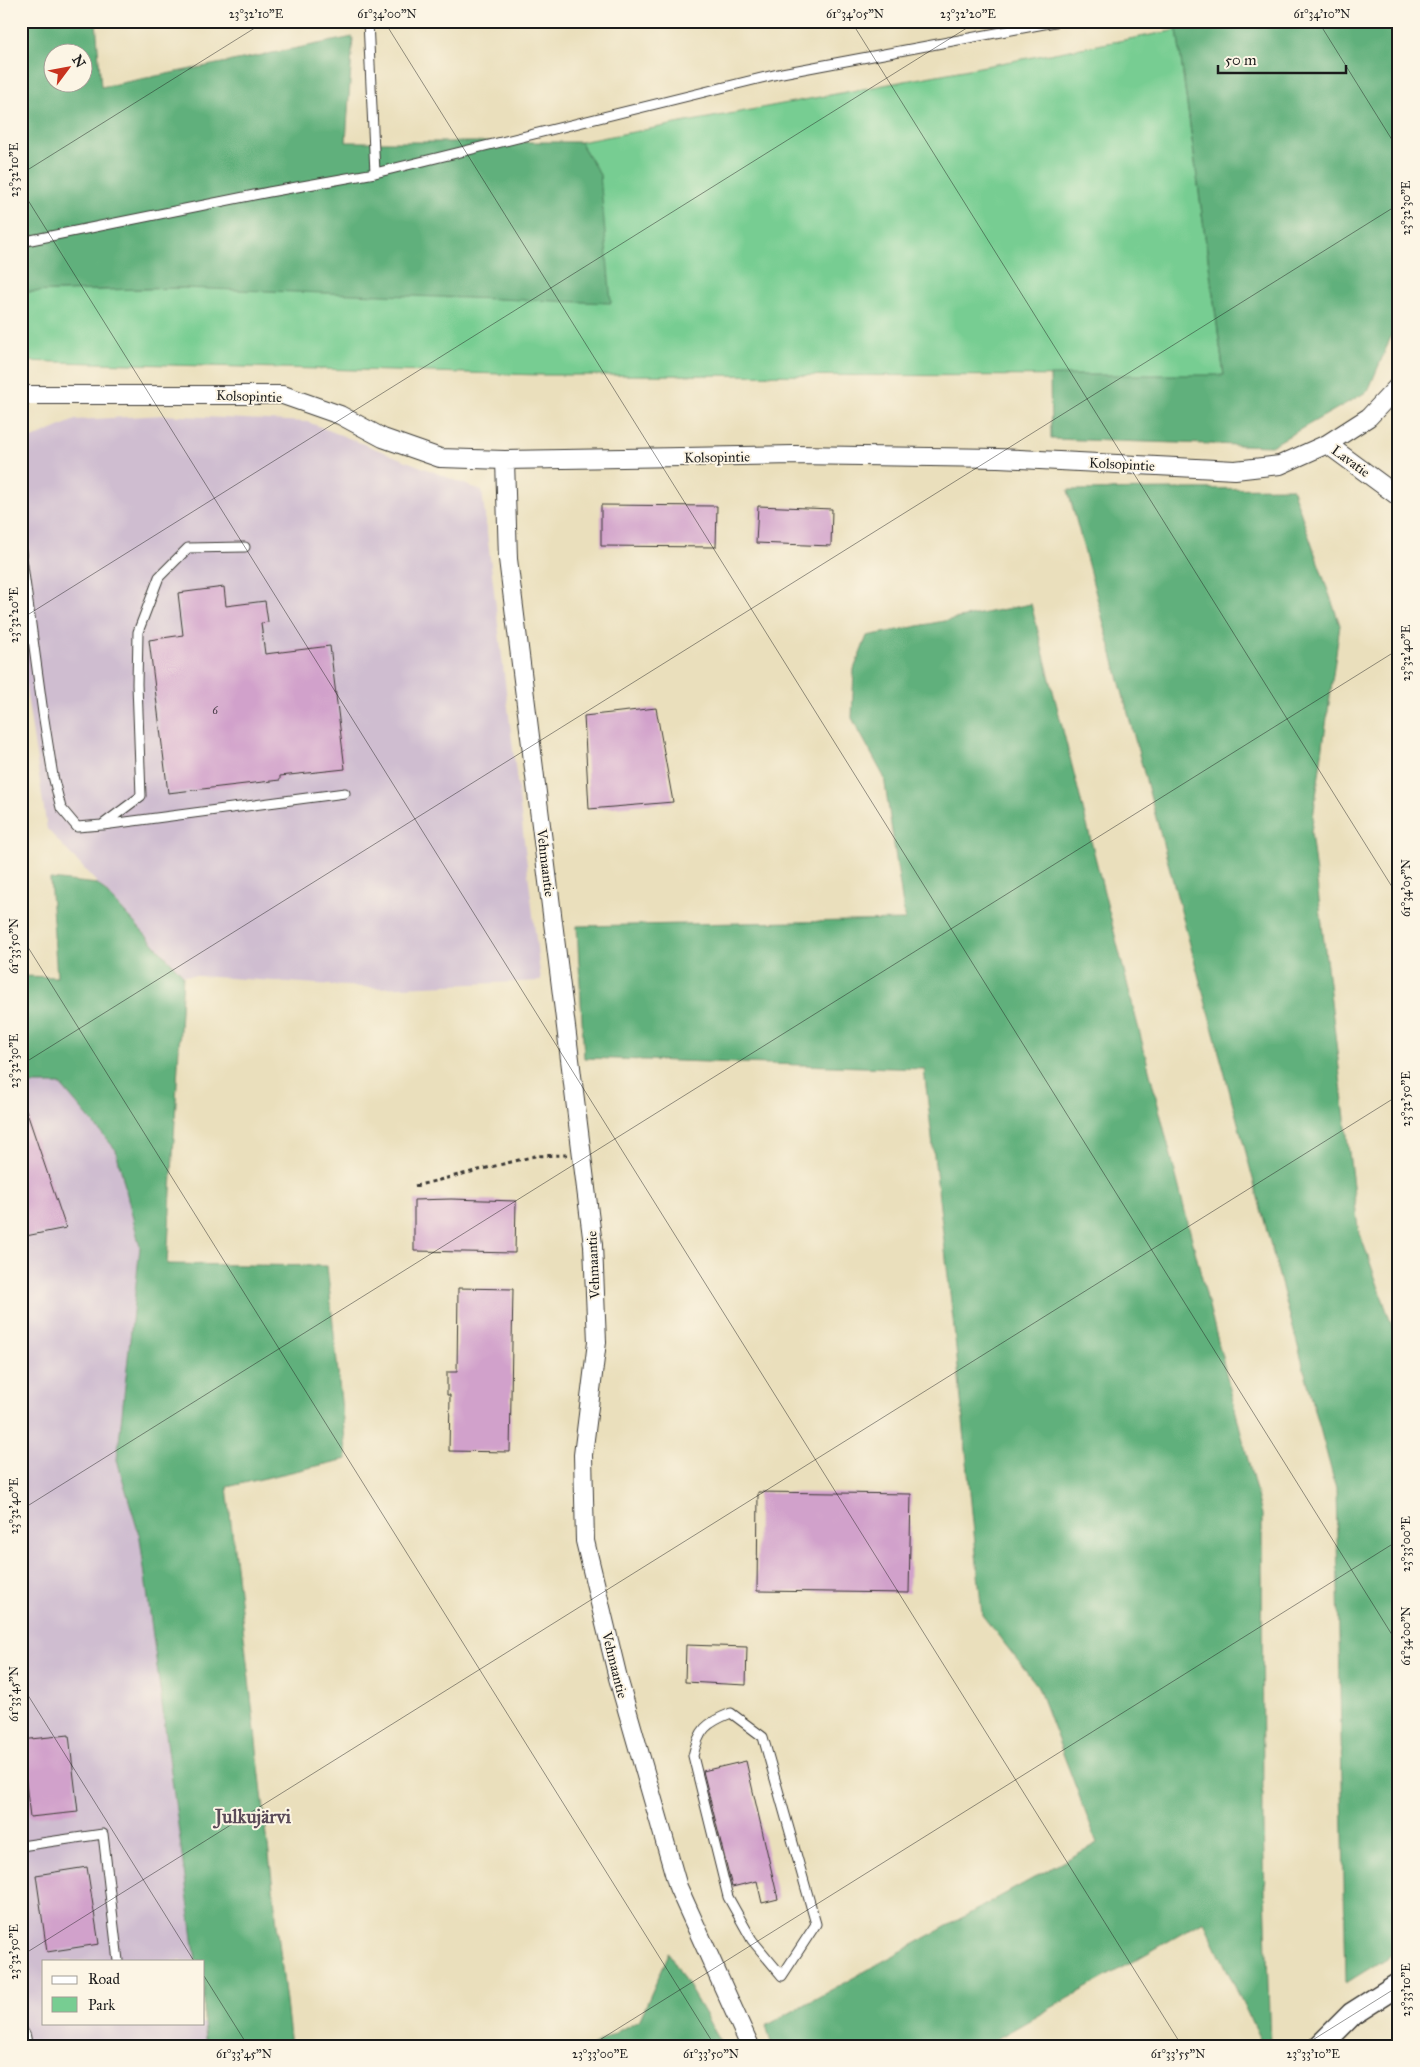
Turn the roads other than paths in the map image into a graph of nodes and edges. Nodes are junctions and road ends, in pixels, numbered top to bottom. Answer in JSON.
{"nodes":[{"id":1,"x":368,"y":21,"type":"edge"},
{"id":2,"x":1060,"y":21,"type":"edge"},
{"id":3,"x":375,"y":173,"type":"junction"},
{"id":4,"x":21,"y":242,"type":"edge"},
{"id":5,"x":1399,"y":385,"type":"edge"},
{"id":6,"x":21,"y":395,"type":"edge"},
{"id":7,"x":1326,"y":444,"type":"junction"},
{"id":8,"x":505,"y":460,"type":"junction"},
{"id":9,"x":1399,"y":497,"type":"edge"},
{"id":10,"x":245,"y":547,"type":"dead end"},
{"id":11,"x":21,"y":551,"type":"edge"},
{"id":12,"x":345,"y":793,"type":"dead end"},
{"id":13,"x":102,"y":825,"type":"junction"},
{"id":14,"x":693,"y":1756,"type":"joint"},
{"id":15,"x":21,"y":1846,"type":"edge"},
{"id":16,"x":118,"y":1960,"type":"edge"},
{"id":17,"x":1399,"y":1984,"type":"edge"},
{"id":18,"x":21,"y":2036,"type":"edge"},
{"id":19,"x":22,"y":2046,"type":"edge"},
{"id":20,"x":750,"y":2046,"type":"edge"},
{"id":21,"x":1320,"y":2046,"type":"edge"}],
"edges":[{"from":1,"to":3,"type":"lane"},
{"from":2,"to":3,"type":"lane"},
{"from":3,"to":4,"type":"lane"},
{"from":5,"to":7,"type":"street","name":"Kolsopintie"},
{"from":6,"to":8,"type":"street","name":"Kolsopintie"},
{"from":7,"to":8,"type":"street","name":"Kolsopintie"},
{"from":7,"to":9,"type":"street","name":"Lavatie"},
{"from":8,"to":20,"type":"street","name":"Vehmaantie"},
{"from":10,"to":13,"type":"lane"},
{"from":11,"to":13,"type":"lane"},
{"from":12,"to":13,"type":"lane"},
{"from":14,"to":14,"type":"lane"},
{"from":15,"to":16,"type":"lane"},
{"from":17,"to":21,"type":"street"},
{"from":18,"to":19,"type":"street"}]}
